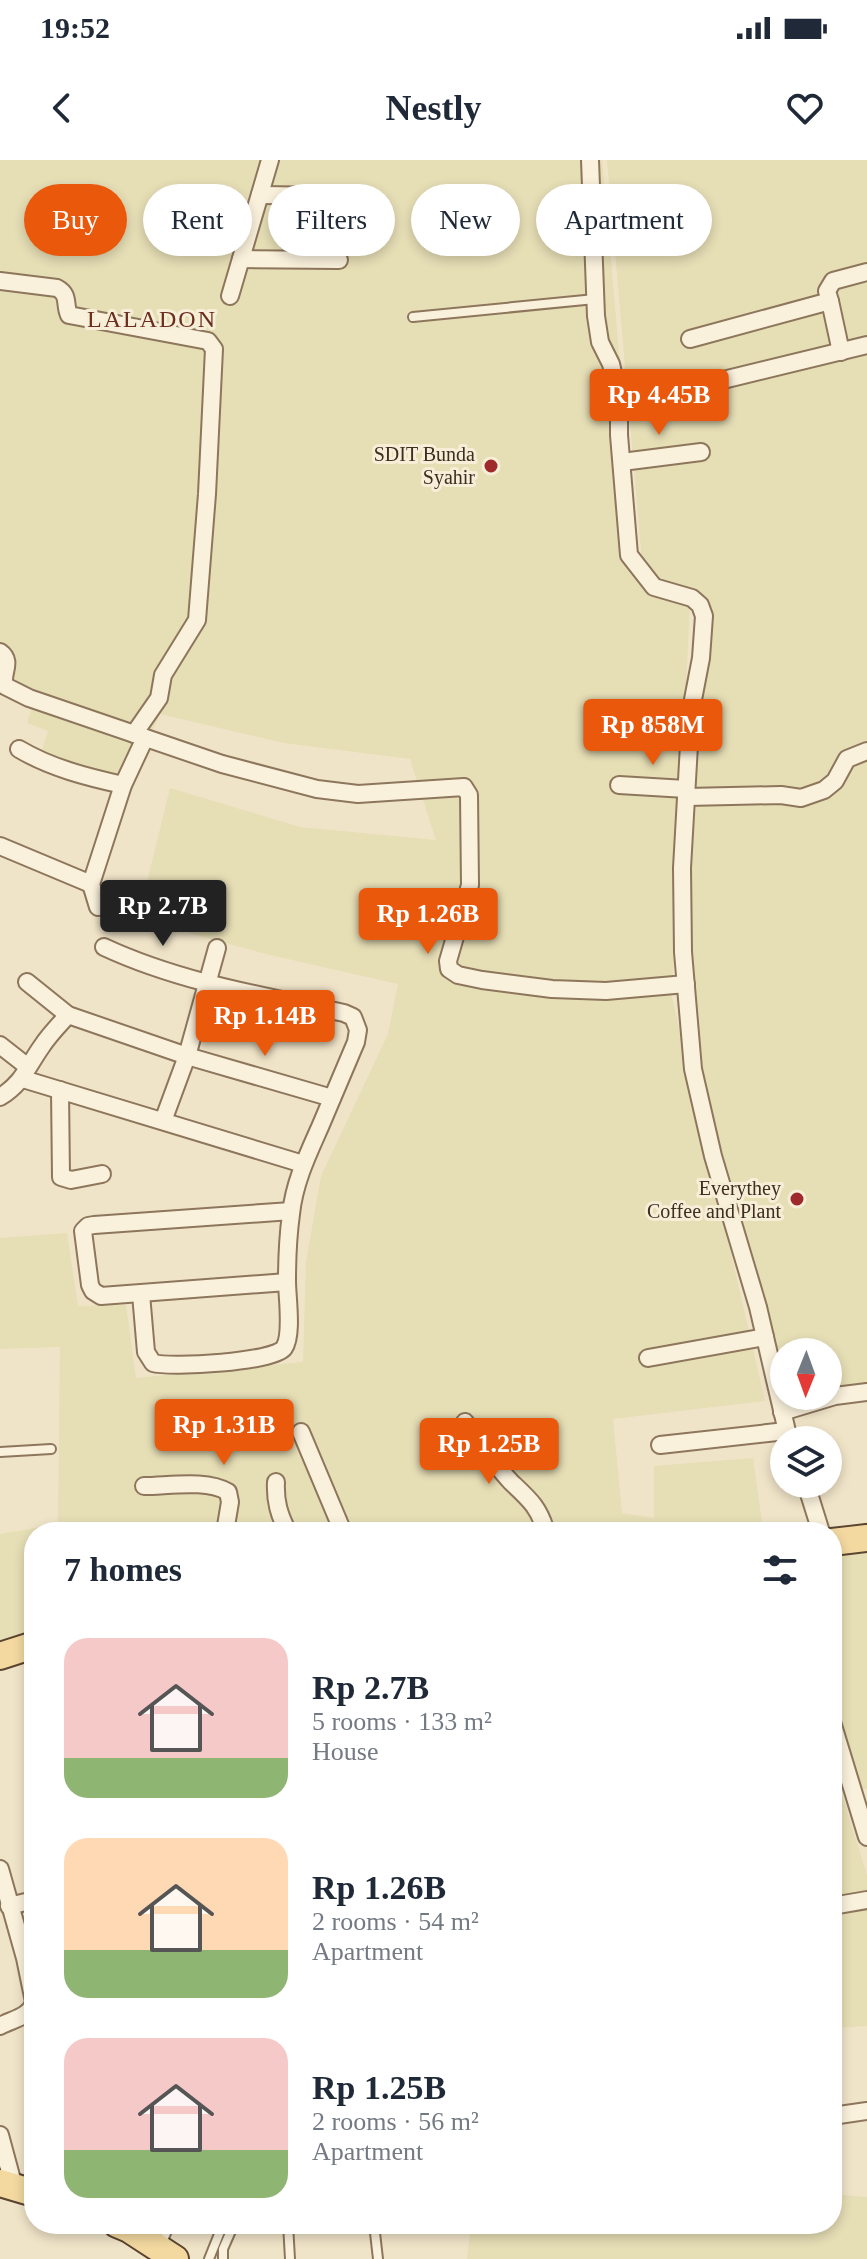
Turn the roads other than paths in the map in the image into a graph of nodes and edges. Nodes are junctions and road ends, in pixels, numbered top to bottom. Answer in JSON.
{"nodes":[{"id":1,"x":270,"y":160,"type":"edge"},
{"id":2,"x":590,"y":160,"type":"edge"},
{"id":3,"x":260,"y":195,"type":"junction"},
{"id":4,"x":268,"y":195,"type":"edge"},
{"id":5,"x":241,"y":259,"type":"junction"},
{"id":6,"x":339,"y":260,"type":"dead end"},
{"id":7,"x":867,"y":272,"type":"edge"},
{"id":8,"x":0,"y":281,"type":"edge"},
{"id":9,"x":230,"y":296,"type":"dead end"},
{"id":10,"x":595,"y":299,"type":"junction"},
{"id":11,"x":830,"y":301,"type":"junction"},
{"id":12,"x":413,"y":317,"type":"dead end"},
{"id":13,"x":690,"y":339,"type":"dead end"},
{"id":14,"x":867,"y":345,"type":"edge"},
{"id":15,"x":841,"y":352,"type":"junction"},
{"id":16,"x":619,"y":400,"type":"junction"},
{"id":17,"x":701,"y":452,"type":"dead end"},
{"id":18,"x":622,"y":462,"type":"junction"},
{"id":19,"x":0,"y":652,"type":"edge"},
{"id":20,"x":140,"y":736,"type":"junction"},
{"id":21,"x":19,"y":749,"type":"dead end"},
{"id":22,"x":867,"y":751,"type":"edge"},
{"id":23,"x":123,"y":785,"type":"junction"},
{"id":24,"x":619,"y":785,"type":"dead end"},
{"id":25,"x":686,"y":793,"type":"junction"},
{"id":26,"x":0,"y":846,"type":"edge"},
{"id":27,"x":91,"y":884,"type":"junction"},
{"id":28,"x":98,"y":907,"type":"dead end"},
{"id":29,"x":104,"y":947,"type":"dead end"},
{"id":30,"x":217,"y":948,"type":"dead end"},
{"id":31,"x":27,"y":982,"type":"dead end"},
{"id":32,"x":209,"y":983,"type":"junction"},
{"id":33,"x":686,"y":984,"type":"junction"},
{"id":34,"x":68,"y":1015,"type":"junction"},
{"id":35,"x":0,"y":1045,"type":"edge"},
{"id":36,"x":187,"y":1056,"type":"junction"},
{"id":37,"x":26,"y":1073,"type":"junction"},
{"id":38,"x":60,"y":1090,"type":"junction"},
{"id":39,"x":0,"y":1097,"type":"edge"},
{"id":40,"x":332,"y":1098,"type":"junction"},
{"id":41,"x":163,"y":1121,"type":"junction"},
{"id":42,"x":303,"y":1164,"type":"junction"},
{"id":43,"x":102,"y":1174,"type":"dead end"},
{"id":44,"x":291,"y":1211,"type":"junction"},
{"id":45,"x":287,"y":1282,"type":"junction"},
{"id":46,"x":141,"y":1294,"type":"junction"},
{"id":47,"x":765,"y":1337,"type":"junction"},
{"id":48,"x":648,"y":1358,"type":"dead end"},
{"id":49,"x":867,"y":1392,"type":"edge"},
{"id":50,"x":782,"y":1412,"type":"junction"},
{"id":51,"x":465,"y":1422,"type":"dead end"},
{"id":52,"x":786,"y":1426,"type":"edge"},
{"id":53,"x":301,"y":1432,"type":"dead end"},
{"id":54,"x":770,"y":1437,"type":"edge"},
{"id":55,"x":660,"y":1445,"type":"dead end"},
{"id":56,"x":51,"y":1449,"type":"dead end"},
{"id":57,"x":0,"y":1452,"type":"edge"},
{"id":58,"x":276,"y":1482,"type":"dead end"},
{"id":59,"x":144,"y":1486,"type":"dead end"},
{"id":60,"x":810,"y":1498,"type":"edge"},
{"id":61,"x":227,"y":1522,"type":"edge"},
{"id":62,"x":283,"y":1522,"type":"edge"},
{"id":63,"x":339,"y":1522,"type":"edge"},
{"id":64,"x":543,"y":1522,"type":"edge"},
{"id":65,"x":818,"y":1522,"type":"edge"},
{"id":66,"x":867,"y":1538,"type":"edge"},
{"id":67,"x":842,"y":1541,"type":"edge"},
{"id":68,"x":24,"y":1648,"type":"edge"},
{"id":69,"x":0,"y":1656,"type":"edge"},
{"id":70,"x":842,"y":1748,"type":"edge"},
{"id":71,"x":861,"y":1798,"type":"edge"},
{"id":72,"x":867,"y":1837,"type":"edge"},
{"id":73,"x":0,"y":1869,"type":"edge"},
{"id":74,"x":867,"y":1900,"type":"edge"},
{"id":75,"x":24,"y":1902,"type":"edge"},
{"id":76,"x":842,"y":1904,"type":"edge"},
{"id":77,"x":9,"y":1906,"type":"junction"},
{"id":78,"x":24,"y":1955,"type":"edge"},
{"id":79,"x":24,"y":2015,"type":"edge"},
{"id":80,"x":0,"y":2026,"type":"edge"},
{"id":81,"x":867,"y":2111,"type":"edge"},
{"id":82,"x":842,"y":2115,"type":"edge"},
{"id":83,"x":0,"y":2135,"type":"edge"},
{"id":84,"x":16,"y":2188,"type":"edge"},
{"id":85,"x":219,"y":2234,"type":"edge"},
{"id":86,"x":230,"y":2234,"type":"edge"},
{"id":87,"x":289,"y":2234,"type":"edge"},
{"id":88,"x":375,"y":2234,"type":"edge"},
{"id":89,"x":209,"y":2259,"type":"edge"},
{"id":90,"x":223,"y":2259,"type":"edge"},
{"id":91,"x":290,"y":2259,"type":"edge"},
{"id":92,"x":378,"y":2259,"type":"edge"}],
"edges":[{"from":1,"to":3,"type":"street"},
{"from":2,"to":10,"type":"street"},
{"from":3,"to":4,"type":"street"},
{"from":3,"to":5,"type":"street"},
{"from":5,"to":6,"type":"street"},
{"from":5,"to":9,"type":"street"},
{"from":7,"to":11,"type":"street"},
{"from":8,"to":20,"type":"street"},
{"from":10,"to":12,"type":"lane"},
{"from":10,"to":16,"type":"street"},
{"from":11,"to":13,"type":"street"},
{"from":11,"to":15,"type":"street"},
{"from":14,"to":15,"type":"street"},
{"from":15,"to":16,"type":"street"},
{"from":16,"to":18,"type":"street"},
{"from":17,"to":18,"type":"street"},
{"from":18,"to":25,"type":"street"},
{"from":19,"to":20,"type":"street"},
{"from":20,"to":23,"type":"street"},
{"from":20,"to":33,"type":"street"},
{"from":21,"to":23,"type":"street"},
{"from":22,"to":25,"type":"street"},
{"from":23,"to":27,"type":"street"},
{"from":24,"to":25,"type":"street"},
{"from":25,"to":33,"type":"street"},
{"from":26,"to":27,"type":"street"},
{"from":27,"to":28,"type":"street"},
{"from":29,"to":32,"type":"street"},
{"from":30,"to":32,"type":"street"},
{"from":31,"to":34,"type":"street"},
{"from":32,"to":36,"type":"street"},
{"from":32,"to":40,"type":"street"},
{"from":33,"to":47,"type":"street"},
{"from":34,"to":36,"type":"street"},
{"from":34,"to":37,"type":"street"},
{"from":35,"to":37,"type":"street"},
{"from":36,"to":40,"type":"street"},
{"from":36,"to":41,"type":"street"},
{"from":37,"to":38,"type":"street"},
{"from":37,"to":39,"type":"street"},
{"from":38,"to":41,"type":"street"},
{"from":38,"to":43,"type":"street"},
{"from":40,"to":42,"type":"street"},
{"from":41,"to":42,"type":"street"},
{"from":42,"to":44,"type":"street"},
{"from":44,"to":45,"type":"street"},
{"from":44,"to":46,"type":"street"},
{"from":45,"to":46,"type":"street"},
{"from":45,"to":46,"type":"street"},
{"from":47,"to":48,"type":"street"},
{"from":47,"to":50,"type":"street"},
{"from":49,"to":50,"type":"street"},
{"from":50,"to":52,"type":"street"},
{"from":51,"to":64,"type":"street"},
{"from":53,"to":63,"type":"street"},
{"from":54,"to":55,"type":"street"},
{"from":56,"to":57,"type":"lane"},
{"from":58,"to":62,"type":"street"},
{"from":59,"to":61,"type":"street"},
{"from":60,"to":65,"type":"street"},
{"from":66,"to":67,"type":"main road"},
{"from":68,"to":69,"type":"main road"},
{"from":70,"to":71,"type":"street"},
{"from":71,"to":72,"type":"street"},
{"from":73,"to":77,"type":"street"},
{"from":74,"to":76,"type":"street"},
{"from":75,"to":77,"type":"street"},
{"from":77,"to":78,"type":"street"},
{"from":79,"to":80,"type":"street"},
{"from":81,"to":82,"type":"street"},
{"from":83,"to":84,"type":"street"},
{"from":85,"to":89,"type":"lane"},
{"from":86,"to":90,"type":"lane"},
{"from":87,"to":91,"type":"lane"},
{"from":88,"to":92,"type":"lane"}]}
